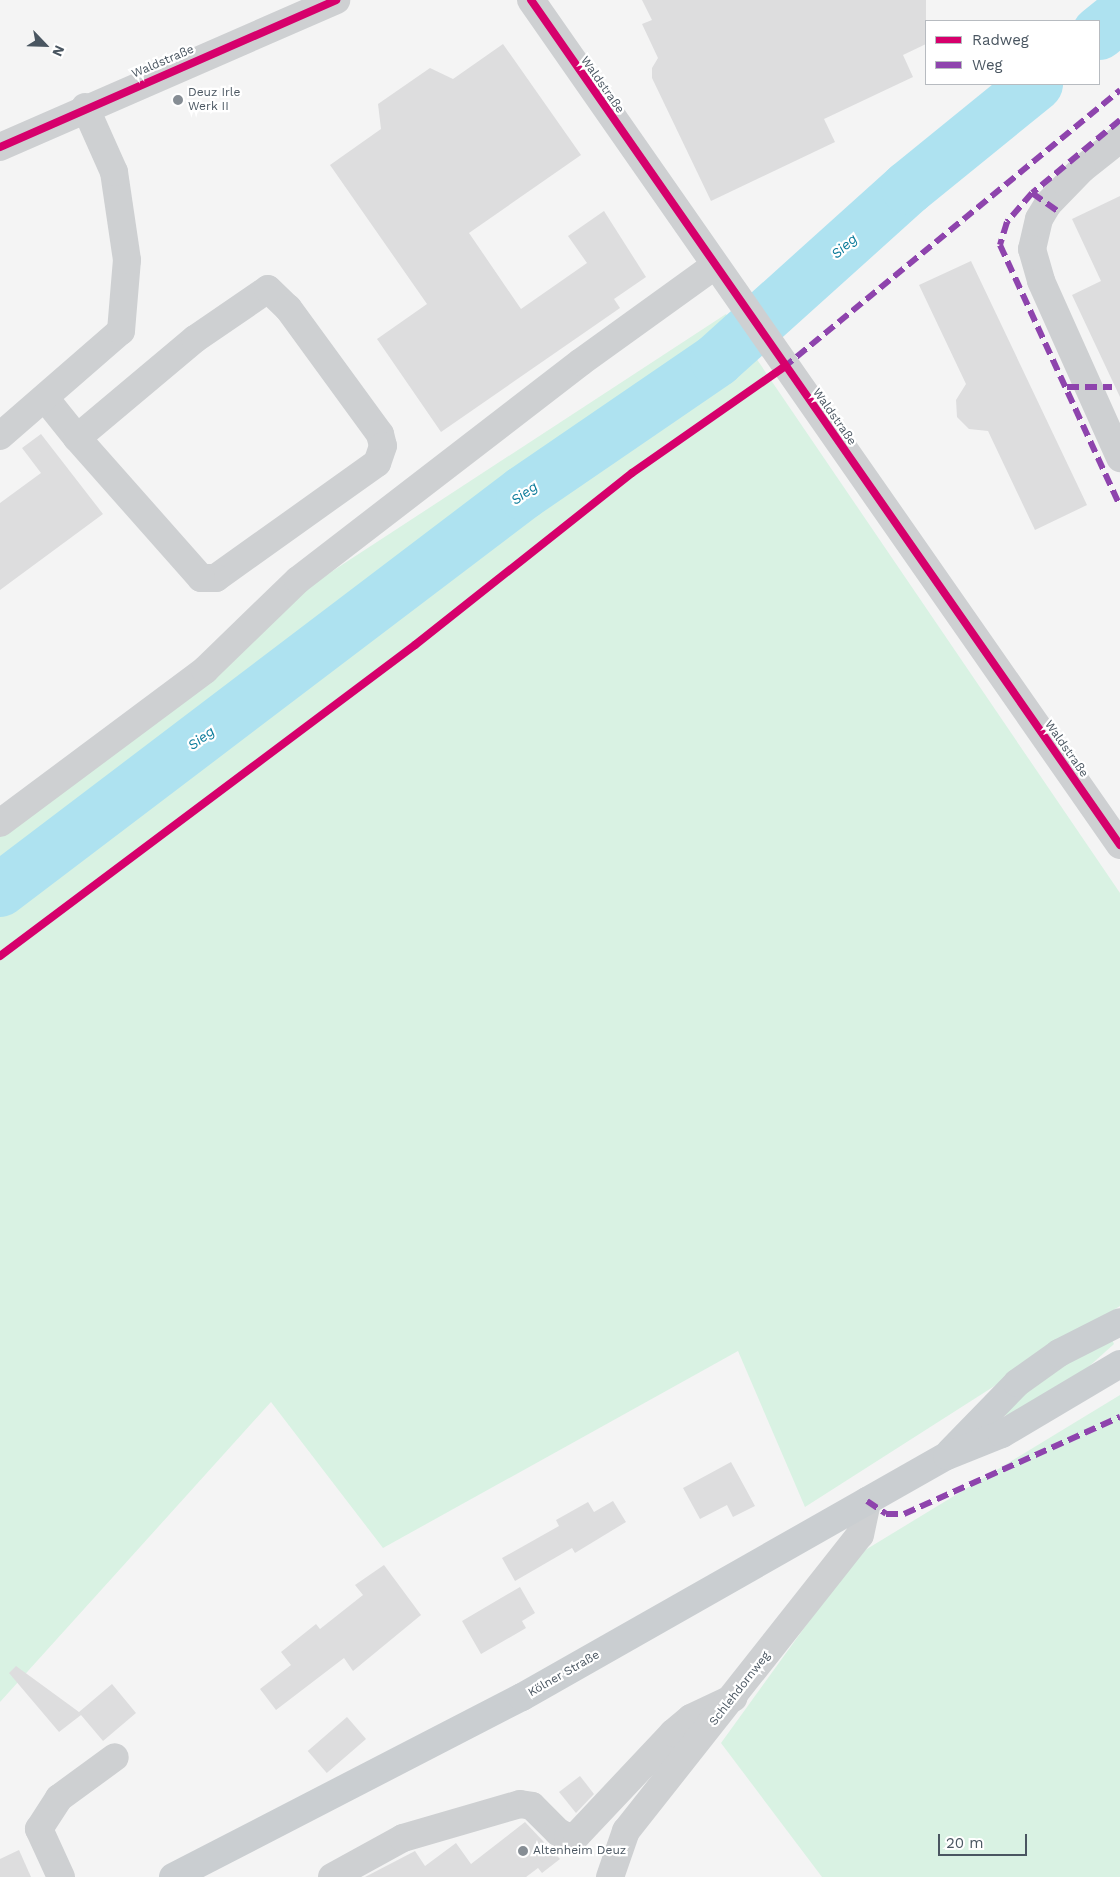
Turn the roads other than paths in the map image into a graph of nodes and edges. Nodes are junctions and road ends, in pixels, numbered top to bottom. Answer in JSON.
{"nodes":[{"id":1,"x":336,"y":0,"type":"edge"},
{"id":2,"x":531,"y":0,"type":"edge"},
{"id":3,"x":85,"y":107,"type":"junction"},
{"id":4,"x":1120,"y":139,"type":"edge"},
{"id":5,"x":0,"y":147,"type":"edge"},
{"id":6,"x":714,"y":266,"type":"junction"},
{"id":7,"x":45,"y":398,"type":"junction"},
{"id":8,"x":0,"y":436,"type":"edge"},
{"id":9,"x":77,"y":438,"type":"junction"},
{"id":10,"x":1120,"y":458,"type":"edge"},
{"id":11,"x":0,"y":823,"type":"edge"},
{"id":12,"x":1120,"y":845,"type":"edge"},
{"id":13,"x":1120,"y":1322,"type":"edge"},
{"id":14,"x":1120,"y":1364,"type":"edge"},
{"id":15,"x":946,"y":1456,"type":"junction"},
{"id":16,"x":867,"y":1501,"type":"junction"},
{"id":17,"x":734,"y":1698,"type":"junction"},
{"id":18,"x":116,"y":1757,"type":"dead end"},
{"id":19,"x":61,"y":1877,"type":"edge"},
{"id":20,"x":173,"y":1877,"type":"edge"},
{"id":21,"x":332,"y":1877,"type":"edge"},
{"id":22,"x":610,"y":1877,"type":"edge"}],
"edges":[{"from":1,"to":3,"type":"street","name":"Waldstraße"},
{"from":2,"to":6,"type":"street","name":"Waldstraße"},
{"from":3,"to":5,"type":"street","name":"Waldstraße"},
{"from":3,"to":7,"type":"street"},
{"from":4,"to":10,"type":"street"},
{"from":6,"to":11,"type":"street"},
{"from":6,"to":12,"type":"street","name":"Waldstraße"},
{"from":7,"to":8,"type":"street"},
{"from":7,"to":9,"type":"street"},
{"from":9,"to":9,"type":"street"},
{"from":13,"to":15,"type":"main road"},
{"from":14,"to":15,"type":"main road"},
{"from":15,"to":16,"type":"main road","name":"Kölner Straße"},
{"from":16,"to":17,"type":"street","name":"Schlehdornweg"},
{"from":16,"to":20,"type":"main road","name":"Kölner Straße"},
{"from":17,"to":21,"type":"street"},
{"from":17,"to":22,"type":"street","name":"Schlehdornweg"},
{"from":18,"to":19,"type":"street"}]}
